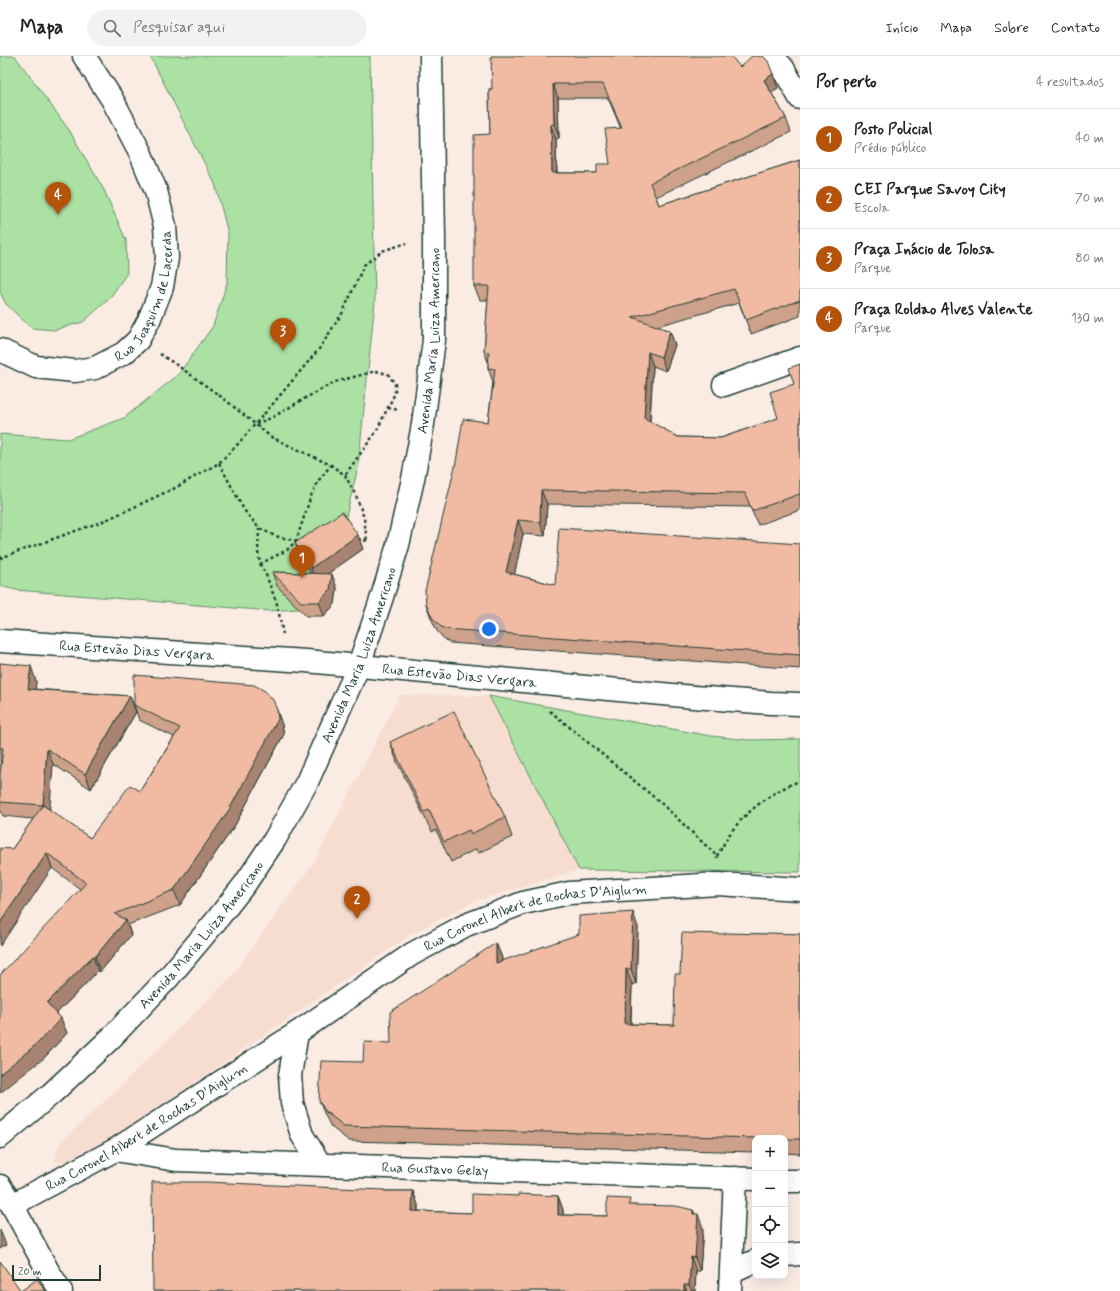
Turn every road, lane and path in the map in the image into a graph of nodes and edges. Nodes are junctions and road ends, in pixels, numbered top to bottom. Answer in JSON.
{"nodes":[{"id":1,"x":84,"y":56,"type":"edge"},
{"id":2,"x":431,"y":56,"type":"edge"},
{"id":3,"x":772,"y":56,"type":"edge"},
{"id":4,"x":800,"y":98,"type":"edge"},
{"id":5,"x":434,"y":239,"type":"junction"},
{"id":6,"x":138,"y":340,"type":"junction"},
{"id":7,"x":0,"y":350,"type":"edge"},
{"id":8,"x":800,"y":358,"type":"edge"},
{"id":9,"x":724,"y":385,"type":"dead end"},
{"id":10,"x":255,"y":424,"type":"junction"},
{"id":11,"x":218,"y":463,"type":"junction"},
{"id":12,"x":331,"y":465,"type":"junction"},
{"id":13,"x":345,"y":475,"type":"junction"},
{"id":14,"x":259,"y":528,"type":"junction"},
{"id":15,"x":296,"y":541,"type":"junction"},
{"id":16,"x":303,"y":541,"type":"edge"},
{"id":17,"x":367,"y":541,"type":"dead end"},
{"id":18,"x":0,"y":558,"type":"edge"},
{"id":19,"x":260,"y":564,"type":"junction"},
{"id":20,"x":0,"y":641,"type":"edge"},
{"id":21,"x":287,"y":660,"type":"junction"},
{"id":22,"x":359,"y":665,"type":"junction"},
{"id":23,"x":532,"y":683,"type":"junction"},
{"id":24,"x":800,"y":704,"type":"edge"},
{"id":25,"x":800,"y":781,"type":"edge"},
{"id":26,"x":717,"y":856,"type":"junction"},
{"id":27,"x":718,"y":884,"type":"junction"},
{"id":28,"x":800,"y":889,"type":"edge"},
{"id":29,"x":297,"y":1033,"type":"junction"},
{"id":30,"x":0,"y":1137,"type":"edge"},
{"id":31,"x":115,"y":1150,"type":"junction"},
{"id":32,"x":320,"y":1164,"type":"junction"},
{"id":33,"x":745,"y":1179,"type":"edge"},
{"id":34,"x":788,"y":1181,"type":"edge"},
{"id":35,"x":800,"y":1181,"type":"edge"},
{"id":36,"x":0,"y":1186,"type":"edge"},
{"id":37,"x":12,"y":1205,"type":"junction"},
{"id":38,"x":788,"y":1254,"type":"edge"},
{"id":39,"x":800,"y":1254,"type":"edge"},
{"id":40,"x":752,"y":1264,"type":"edge"},
{"id":41,"x":731,"y":1281,"type":"edge"},
{"id":42,"x":61,"y":1291,"type":"edge"}],
"edges":[{"from":1,"to":6,"type":"street","name":"Rua Joaquim de Lacerda"},
{"from":2,"to":5,"type":"street","name":"Avenida Maria Luiza Americano"},
{"from":3,"to":4,"type":"street"},
{"from":5,"to":10,"type":"path"},
{"from":5,"to":22,"type":"street","name":"Avenida Maria Luiza Americano"},
{"from":6,"to":7,"type":"street","name":"Rua Joaquim de Lacerda"},
{"from":6,"to":10,"type":"path"},
{"from":8,"to":9,"type":"street"},
{"from":10,"to":11,"type":"path"},
{"from":10,"to":12,"type":"path"},
{"from":10,"to":13,"type":"path"},
{"from":11,"to":14,"type":"path"},
{"from":11,"to":18,"type":"path"},
{"from":12,"to":13,"type":"path"},
{"from":12,"to":15,"type":"path"},
{"from":13,"to":17,"type":"path"},
{"from":14,"to":15,"type":"path"},
{"from":14,"to":19,"type":"path"},
{"from":15,"to":16,"type":"path"},
{"from":15,"to":19,"type":"path"},
{"from":19,"to":21,"type":"path"},
{"from":20,"to":21,"type":"street","name":"Rua Estevão Dias Vergara"},
{"from":21,"to":22,"type":"street","name":"Rua Estevão Dias Vergara"},
{"from":22,"to":23,"type":"street","name":"Rua Estevão Dias Vergara"},
{"from":22,"to":30,"type":"street","name":"Avenida Maria Luiza Americano"},
{"from":23,"to":24,"type":"street","name":"Rua Estevão Dias Vergara"},
{"from":23,"to":26,"type":"path"},
{"from":25,"to":26,"type":"path"},
{"from":26,"to":27,"type":"path"},
{"from":27,"to":28,"type":"street","name":"Rua Coronel Albert de Rochas D'Aiglum"},
{"from":27,"to":29,"type":"street","name":"Rua Coronel Albert de Rochas D'Aiglum"},
{"from":29,"to":31,"type":"street","name":"Rua Coronel Albert de Rochas D'Aiglum"},
{"from":29,"to":32,"type":"street"},
{"from":31,"to":32,"type":"street","name":"Rua Gustavo Gelay"},
{"from":31,"to":37,"type":"street","name":"Rua Coronel Albert de Rochas D'Aiglum"},
{"from":32,"to":33,"type":"street","name":"Rua Gustavo Gelay"},
{"from":33,"to":41,"type":"street"},
{"from":34,"to":35,"type":"street"},
{"from":36,"to":37,"type":"street"},
{"from":37,"to":42,"type":"street"},
{"from":38,"to":39,"type":"street"},
{"from":40,"to":41,"type":"street"}]}
